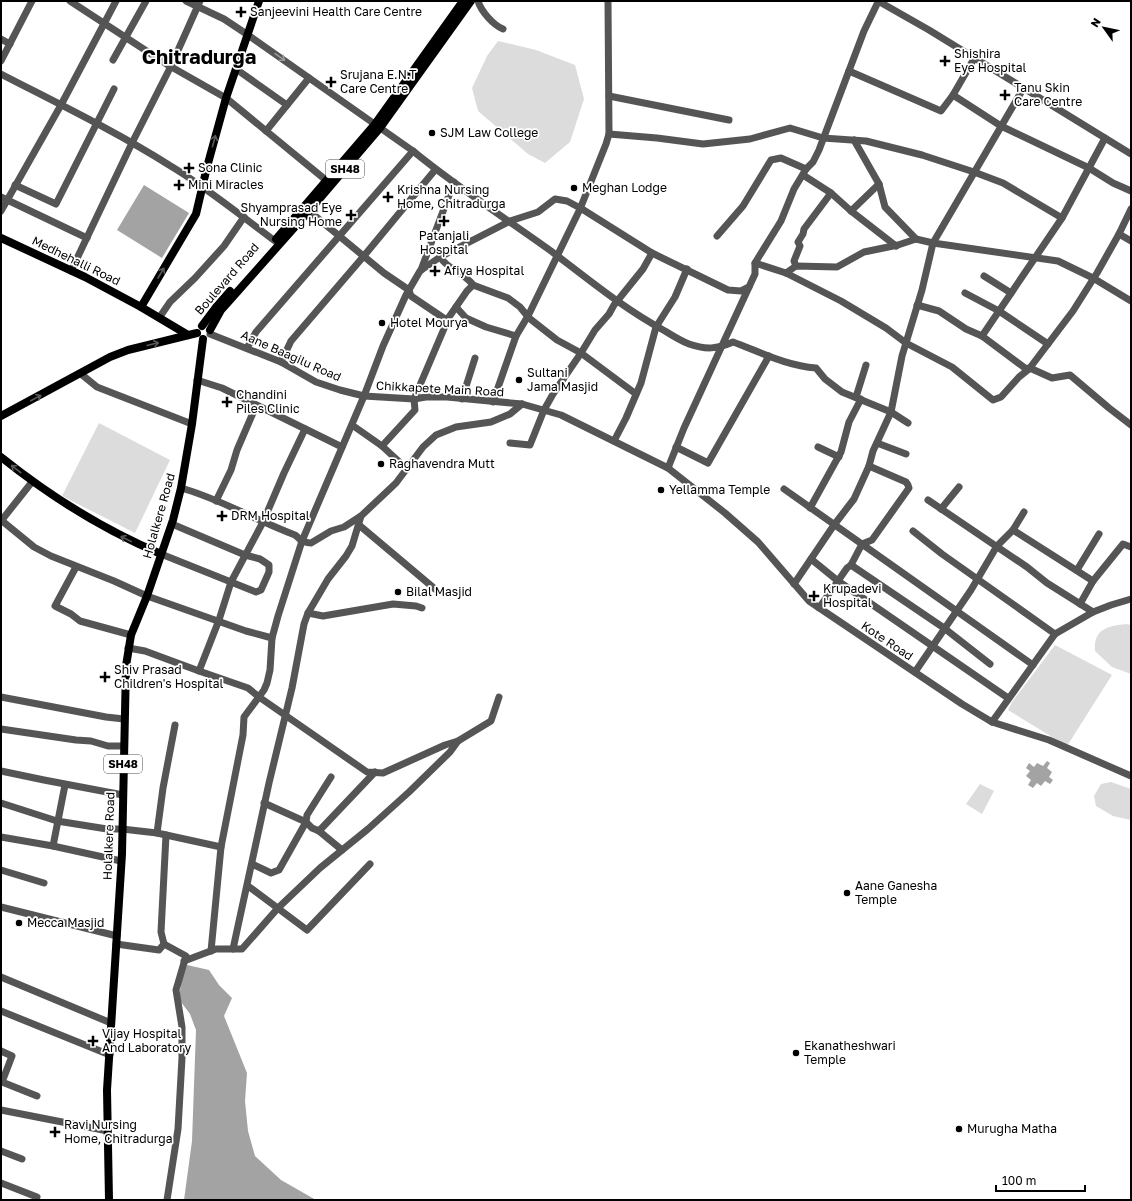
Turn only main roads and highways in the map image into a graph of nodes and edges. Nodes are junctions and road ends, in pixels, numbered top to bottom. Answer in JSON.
{"nodes":[{"id":1,"x":259,"y":1,"type":"edge"},
{"id":2,"x":471,"y":1,"type":"edge"},
{"id":3,"x":459,"y":2,"type":"edge"},
{"id":4,"x":378,"y":126,"type":"junction"},
{"id":5,"x":1,"y":238,"type":"edge"},
{"id":6,"x":140,"y":307,"type":"junction"},
{"id":7,"x":204,"y":332,"type":"junction"},
{"id":8,"x":188,"y":335,"type":"junction"},
{"id":9,"x":1,"y":416,"type":"edge"},
{"id":10,"x":1,"y":457,"type":"edge"},
{"id":11,"x":161,"y":554,"type":"junction"},
{"id":12,"x":109,"y":1200,"type":"edge"}],
"edges":[{"from":6,"to":1,"type":"main road","one_way":true},
{"from":2,"to":4,"type":"main road","name":"Boulevard Road","number":"SH48"},
{"from":3,"to":4,"type":"main road","name":"Boulevard Road","number":"SH48"},
{"from":4,"to":7,"type":"main road","name":"Boulevard Road","number":"SH48"},
{"from":4,"to":7,"type":"main road","name":"Boulevard Road","number":"SH48"},
{"from":5,"to":6,"type":"main road","name":"Medhehalli Road"},
{"from":6,"to":8,"type":"main road","name":"Medhehalli Road"},
{"from":7,"to":8,"type":"main road"},
{"from":7,"to":11,"type":"main road","name":"Holalkere Road","number":"SH48"},
{"from":9,"to":8,"type":"main road","one_way":true},
{"from":11,"to":10,"type":"main road","one_way":true},
{"from":11,"to":12,"type":"main road","name":"Holalkere Road","number":"SH48"}]}
